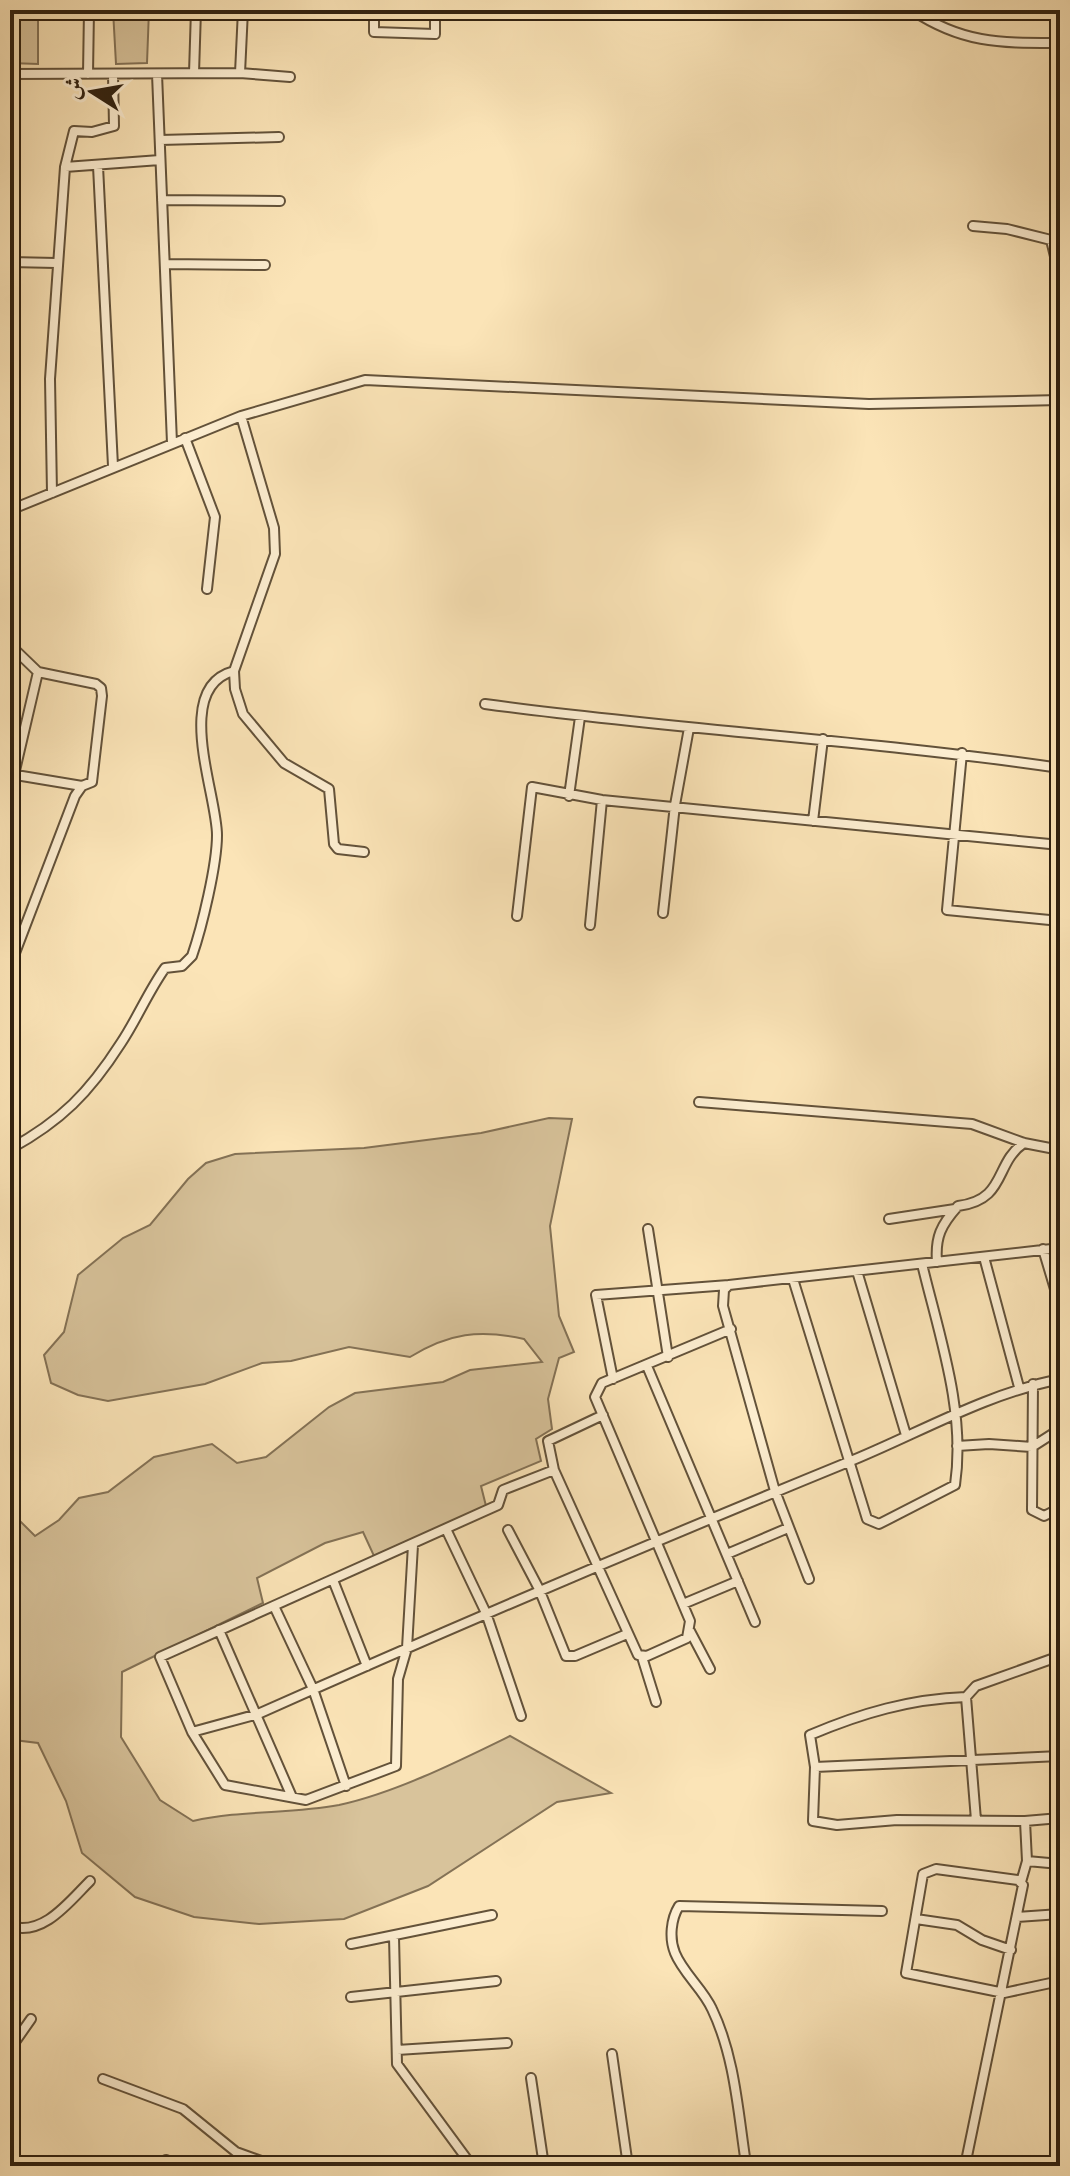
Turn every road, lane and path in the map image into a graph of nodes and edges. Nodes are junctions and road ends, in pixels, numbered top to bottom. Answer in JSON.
{"nodes":[{"id":1,"x":89,"y":10,"type":"edge"},
{"id":2,"x":196,"y":10,"type":"edge"},
{"id":3,"x":243,"y":10,"type":"edge"},
{"id":4,"x":374,"y":10,"type":"edge"},
{"id":5,"x":435,"y":10,"type":"edge"},
{"id":6,"x":912,"y":10,"type":"edge"},
{"id":7,"x":1060,"y":43,"type":"edge"},
{"id":8,"x":194,"y":73,"type":"junction"},
{"id":9,"x":240,"y":73,"type":"junction"},
{"id":10,"x":10,"y":74,"type":"edge"},
{"id":11,"x":88,"y":74,"type":"junction"},
{"id":12,"x":113,"y":74,"type":"junction"},
{"id":13,"x":157,"y":74,"type":"junction"},
{"id":14,"x":290,"y":77,"type":"dead end"},
{"id":15,"x":279,"y":137,"type":"dead end"},
{"id":16,"x":160,"y":140,"type":"junction"},
{"id":17,"x":160,"y":160,"type":"junction"},
{"id":18,"x":98,"y":166,"type":"junction"},
{"id":19,"x":65,"y":167,"type":"junction"},
{"id":20,"x":162,"y":200,"type":"junction"},
{"id":21,"x":280,"y":201,"type":"dead end"},
{"id":22,"x":973,"y":226,"type":"dead end"},
{"id":23,"x":10,"y":262,"type":"edge"},
{"id":24,"x":56,"y":263,"type":"junction"},
{"id":25,"x":165,"y":264,"type":"junction"},
{"id":26,"x":265,"y":265,"type":"dead end"},
{"id":27,"x":1060,"y":277,"type":"edge"},
{"id":28,"x":1060,"y":400,"type":"edge"},
{"id":29,"x":241,"y":416,"type":"junction"},
{"id":30,"x":185,"y":438,"type":"junction"},
{"id":31,"x":172,"y":443,"type":"junction"},
{"id":32,"x":113,"y":466,"type":"junction"},
{"id":33,"x":52,"y":493,"type":"junction"},
{"id":34,"x":10,"y":510,"type":"edge"},
{"id":35,"x":207,"y":589,"type":"dead end"},
{"id":36,"x":10,"y":645,"type":"edge"},
{"id":37,"x":234,"y":671,"type":"junction"},
{"id":38,"x":38,"y":672,"type":"junction"},
{"id":39,"x":485,"y":704,"type":"dead end"},
{"id":40,"x":580,"y":717,"type":"junction"},
{"id":41,"x":689,"y":728,"type":"junction"},
{"id":42,"x":823,"y":739,"type":"junction"},
{"id":43,"x":962,"y":753,"type":"junction"},
{"id":44,"x":1060,"y":768,"type":"edge"},
{"id":45,"x":13,"y":775,"type":"edge"},
{"id":46,"x":82,"y":786,"type":"junction"},
{"id":47,"x":10,"y":792,"type":"edge"},
{"id":48,"x":569,"y":796,"type":"junction"},
{"id":49,"x":602,"y":800,"type":"junction"},
{"id":50,"x":675,"y":805,"type":"junction"},
{"id":51,"x":813,"y":821,"type":"junction"},
{"id":52,"x":953,"y":834,"type":"junction"},
{"id":53,"x":1060,"y":845,"type":"edge"},
{"id":54,"x":364,"y":852,"type":"dead end"},
{"id":55,"x":663,"y":913,"type":"dead end"},
{"id":56,"x":517,"y":916,"type":"dead end"},
{"id":57,"x":1060,"y":921,"type":"edge"},
{"id":58,"x":590,"y":925,"type":"dead end"},
{"id":59,"x":10,"y":966,"type":"edge"},
{"id":60,"x":699,"y":1102,"type":"dead end"},
{"id":61,"x":1024,"y":1143,"type":"junction"},
{"id":62,"x":10,"y":1149,"type":"edge"},
{"id":63,"x":1060,"y":1150,"type":"edge"},
{"id":64,"x":955,"y":1209,"type":"junction"},
{"id":65,"x":889,"y":1219,"type":"dead end"},
{"id":66,"x":648,"y":1229,"type":"dead end"},
{"id":67,"x":1060,"y":1248,"type":"edge"},
{"id":68,"x":1043,"y":1249,"type":"junction"},
{"id":69,"x":984,"y":1257,"type":"junction"},
{"id":70,"x":937,"y":1262,"type":"junction"},
{"id":71,"x":922,"y":1264,"type":"junction"},
{"id":72,"x":857,"y":1271,"type":"junction"},
{"id":73,"x":793,"y":1279,"type":"junction"},
{"id":74,"x":729,"y":1285,"type":"junction"},
{"id":75,"x":658,"y":1290,"type":"junction"},
{"id":76,"x":1060,"y":1306,"type":"edge"},
{"id":77,"x":731,"y":1329,"type":"junction"},
{"id":78,"x":668,"y":1357,"type":"junction"},
{"id":79,"x":647,"y":1366,"type":"junction"},
{"id":80,"x":613,"y":1379,"type":"junction"},
{"id":81,"x":1060,"y":1379,"type":"edge"},
{"id":82,"x":1033,"y":1384,"type":"junction"},
{"id":83,"x":1019,"y":1387,"type":"junction"},
{"id":84,"x":954,"y":1411,"type":"junction"},
{"id":85,"x":603,"y":1415,"type":"junction"},
{"id":86,"x":1060,"y":1429,"type":"edge"},
{"id":87,"x":906,"y":1435,"type":"junction"},
{"id":88,"x":957,"y":1446,"type":"junction"},
{"id":89,"x":1032,"y":1447,"type":"junction"},
{"id":90,"x":849,"y":1462,"type":"junction"},
{"id":91,"x":554,"y":1470,"type":"junction"},
{"id":92,"x":775,"y":1491,"type":"junction"},
{"id":93,"x":1060,"y":1508,"type":"edge"},
{"id":94,"x":712,"y":1518,"type":"junction"},
{"id":95,"x":788,"y":1528,"type":"junction"},
{"id":96,"x":446,"y":1529,"type":"junction"},
{"id":97,"x":508,"y":1530,"type":"dead end"},
{"id":98,"x":655,"y":1539,"type":"junction"},
{"id":99,"x":413,"y":1545,"type":"junction"},
{"id":100,"x":727,"y":1554,"type":"junction"},
{"id":101,"x":598,"y":1565,"type":"junction"},
{"id":102,"x":809,"y":1579,"type":"dead end"},
{"id":103,"x":333,"y":1580,"type":"junction"},
{"id":104,"x":738,"y":1581,"type":"junction"},
{"id":105,"x":539,"y":1589,"type":"junction"},
{"id":106,"x":683,"y":1604,"type":"junction"},
{"id":107,"x":274,"y":1606,"type":"junction"},
{"id":108,"x":486,"y":1613,"type":"junction"},
{"id":109,"x":755,"y":1622,"type":"dead end"},
{"id":110,"x":219,"y":1630,"type":"junction"},
{"id":111,"x":690,"y":1631,"type":"junction"},
{"id":112,"x":627,"y":1634,"type":"junction"},
{"id":113,"x":407,"y":1648,"type":"junction"},
{"id":114,"x":1060,"y":1656,"type":"edge"},
{"id":115,"x":642,"y":1657,"type":"junction"},
{"id":116,"x":367,"y":1666,"type":"junction"},
{"id":117,"x":710,"y":1669,"type":"dead end"},
{"id":118,"x":313,"y":1689,"type":"junction"},
{"id":119,"x":966,"y":1697,"type":"junction"},
{"id":120,"x":656,"y":1702,"type":"dead end"},
{"id":121,"x":258,"y":1714,"type":"junction"},
{"id":122,"x":521,"y":1716,"type":"dead end"},
{"id":123,"x":192,"y":1732,"type":"junction"},
{"id":124,"x":1060,"y":1756,"type":"edge"},
{"id":125,"x":971,"y":1760,"type":"junction"},
{"id":126,"x":815,"y":1767,"type":"junction"},
{"id":127,"x":346,"y":1786,"type":"junction"},
{"id":128,"x":292,"y":1797,"type":"junction"},
{"id":129,"x":1060,"y":1818,"type":"edge"},
{"id":130,"x":976,"y":1820,"type":"junction"},
{"id":131,"x":1025,"y":1821,"type":"junction"},
{"id":132,"x":1027,"y":1861,"type":"junction"},
{"id":133,"x":1060,"y":1864,"type":"edge"},
{"id":134,"x":90,"y":1881,"type":"dead end"},
{"id":135,"x":1021,"y":1882,"type":"junction"},
{"id":136,"x":882,"y":1911,"type":"dead end"},
{"id":137,"x":1060,"y":1914,"type":"edge"},
{"id":138,"x":492,"y":1915,"type":"dead end"},
{"id":139,"x":1017,"y":1917,"type":"junction"},
{"id":140,"x":916,"y":1919,"type":"junction"},
{"id":141,"x":10,"y":1926,"type":"edge"},
{"id":142,"x":394,"y":1937,"type":"junction"},
{"id":143,"x":351,"y":1944,"type":"dead end"},
{"id":144,"x":1011,"y":1950,"type":"junction"},
{"id":145,"x":496,"y":1981,"type":"dead end"},
{"id":146,"x":1060,"y":1981,"type":"edge"},
{"id":147,"x":396,"y":1993,"type":"junction"},
{"id":148,"x":1004,"y":1993,"type":"junction"},
{"id":149,"x":351,"y":1997,"type":"dead end"},
{"id":150,"x":31,"y":2019,"type":"dead end"},
{"id":151,"x":507,"y":2043,"type":"dead end"},
{"id":152,"x":10,"y":2049,"type":"edge"},
{"id":153,"x":397,"y":2050,"type":"junction"},
{"id":154,"x":612,"y":2054,"type":"dead end"},
{"id":155,"x":531,"y":2078,"type":"dead end"},
{"id":156,"x":103,"y":2079,"type":"dead end"},
{"id":157,"x":10,"y":2163,"type":"edge"},
{"id":158,"x":746,"y":2164,"type":"edge"},
{"id":159,"x":798,"y":2165,"type":"edge"},
{"id":160,"x":17,"y":2166,"type":"edge"},
{"id":161,"x":275,"y":2166,"type":"edge"},
{"id":162,"x":472,"y":2166,"type":"edge"},
{"id":163,"x":544,"y":2166,"type":"edge"},
{"id":164,"x":628,"y":2166,"type":"edge"},
{"id":165,"x":735,"y":2166,"type":"edge"},
{"id":166,"x":809,"y":2166,"type":"edge"},
{"id":167,"x":965,"y":2166,"type":"edge"}],
"edges":[{"from":1,"to":11,"type":"street"},
{"from":2,"to":8,"type":"street"},
{"from":3,"to":9,"type":"street"},
{"from":4,"to":5,"type":"street"},
{"from":6,"to":7,"type":"street"},
{"from":8,"to":9,"type":"street"},
{"from":8,"to":13,"type":"street"},
{"from":9,"to":14,"type":"street"},
{"from":10,"to":11,"type":"street"},
{"from":11,"to":12,"type":"street"},
{"from":12,"to":13,"type":"street"},
{"from":12,"to":19,"type":"street"},
{"from":13,"to":16,"type":"street"},
{"from":15,"to":16,"type":"street"},
{"from":16,"to":17,"type":"street"},
{"from":17,"to":18,"type":"street"},
{"from":17,"to":20,"type":"street"},
{"from":18,"to":19,"type":"street"},
{"from":18,"to":32,"type":"street"},
{"from":19,"to":24,"type":"street"},
{"from":20,"to":21,"type":"street"},
{"from":20,"to":25,"type":"street"},
{"from":22,"to":27,"type":"street"},
{"from":23,"to":24,"type":"street"},
{"from":24,"to":33,"type":"street"},
{"from":25,"to":26,"type":"street"},
{"from":25,"to":31,"type":"street"},
{"from":28,"to":29,"type":"street"},
{"from":29,"to":30,"type":"street"},
{"from":29,"to":37,"type":"street"},
{"from":30,"to":31,"type":"street"},
{"from":30,"to":35,"type":"street"},
{"from":31,"to":32,"type":"street"},
{"from":32,"to":33,"type":"street"},
{"from":33,"to":34,"type":"street"},
{"from":36,"to":38,"type":"street"},
{"from":37,"to":54,"type":"street"},
{"from":37,"to":62,"type":"street"},
{"from":38,"to":45,"type":"street"},
{"from":38,"to":46,"type":"street"},
{"from":39,"to":40,"type":"street"},
{"from":40,"to":41,"type":"street"},
{"from":40,"to":48,"type":"street"},
{"from":41,"to":42,"type":"street"},
{"from":41,"to":50,"type":"street"},
{"from":42,"to":43,"type":"street"},
{"from":42,"to":51,"type":"street"},
{"from":43,"to":44,"type":"street"},
{"from":43,"to":52,"type":"street"},
{"from":45,"to":46,"type":"street"},
{"from":45,"to":47,"type":"street"},
{"from":46,"to":59,"type":"street"},
{"from":48,"to":49,"type":"street"},
{"from":48,"to":56,"type":"street"},
{"from":49,"to":50,"type":"street"},
{"from":49,"to":58,"type":"street"},
{"from":50,"to":51,"type":"street"},
{"from":50,"to":55,"type":"street"},
{"from":51,"to":52,"type":"street"},
{"from":52,"to":53,"type":"street"},
{"from":52,"to":57,"type":"street"},
{"from":60,"to":61,"type":"street"},
{"from":61,"to":63,"type":"street"},
{"from":61,"to":64,"type":"street"},
{"from":64,"to":65,"type":"street"},
{"from":64,"to":70,"type":"street"},
{"from":66,"to":75,"type":"street"},
{"from":67,"to":68,"type":"street"},
{"from":68,"to":69,"type":"street"},
{"from":68,"to":76,"type":"street"},
{"from":69,"to":70,"type":"street"},
{"from":69,"to":83,"type":"street"},
{"from":70,"to":71,"type":"street"},
{"from":71,"to":72,"type":"street"},
{"from":71,"to":84,"type":"street"},
{"from":72,"to":73,"type":"street"},
{"from":72,"to":87,"type":"street"},
{"from":73,"to":74,"type":"street"},
{"from":73,"to":90,"type":"street"},
{"from":74,"to":75,"type":"street"},
{"from":74,"to":77,"type":"street"},
{"from":75,"to":78,"type":"street"},
{"from":75,"to":80,"type":"street"},
{"from":77,"to":78,"type":"street"},
{"from":77,"to":92,"type":"street"},
{"from":78,"to":79,"type":"street"},
{"from":79,"to":80,"type":"street"},
{"from":79,"to":94,"type":"street"},
{"from":80,"to":85,"type":"street"},
{"from":81,"to":82,"type":"street"},
{"from":82,"to":83,"type":"street"},
{"from":82,"to":89,"type":"street"},
{"from":83,"to":84,"type":"street"},
{"from":84,"to":87,"type":"street"},
{"from":84,"to":88,"type":"street"},
{"from":85,"to":91,"type":"street"},
{"from":85,"to":98,"type":"street"},
{"from":86,"to":89,"type":"street"},
{"from":87,"to":90,"type":"street"},
{"from":88,"to":89,"type":"street"},
{"from":88,"to":90,"type":"street"},
{"from":89,"to":93,"type":"street"},
{"from":90,"to":92,"type":"street"},
{"from":91,"to":96,"type":"street"},
{"from":91,"to":101,"type":"street"},
{"from":92,"to":94,"type":"street"},
{"from":92,"to":95,"type":"street"},
{"from":94,"to":98,"type":"street"},
{"from":94,"to":100,"type":"street"},
{"from":95,"to":100,"type":"street"},
{"from":95,"to":102,"type":"street"},
{"from":96,"to":99,"type":"street"},
{"from":96,"to":108,"type":"street"},
{"from":97,"to":105,"type":"street"},
{"from":98,"to":101,"type":"street"},
{"from":98,"to":106,"type":"street"},
{"from":99,"to":103,"type":"street"},
{"from":99,"to":113,"type":"street"},
{"from":100,"to":104,"type":"street"},
{"from":101,"to":105,"type":"street"},
{"from":101,"to":112,"type":"street"},
{"from":103,"to":107,"type":"street"},
{"from":103,"to":116,"type":"street"},
{"from":104,"to":106,"type":"street"},
{"from":104,"to":109,"type":"street"},
{"from":105,"to":108,"type":"street"},
{"from":105,"to":112,"type":"street"},
{"from":106,"to":111,"type":"street"},
{"from":107,"to":110,"type":"street"},
{"from":107,"to":118,"type":"street"},
{"from":108,"to":113,"type":"street"},
{"from":108,"to":122,"type":"street"},
{"from":110,"to":121,"type":"street"},
{"from":110,"to":123,"type":"street"},
{"from":111,"to":115,"type":"street"},
{"from":111,"to":117,"type":"street"},
{"from":112,"to":115,"type":"street"},
{"from":113,"to":116,"type":"street"},
{"from":113,"to":127,"type":"street"},
{"from":114,"to":119,"type":"street"},
{"from":115,"to":120,"type":"street"},
{"from":116,"to":118,"type":"street"},
{"from":118,"to":121,"type":"street"},
{"from":118,"to":127,"type":"street"},
{"from":119,"to":125,"type":"street"},
{"from":119,"to":126,"type":"street"},
{"from":121,"to":123,"type":"street"},
{"from":121,"to":128,"type":"street"},
{"from":123,"to":128,"type":"street"},
{"from":124,"to":125,"type":"street"},
{"from":125,"to":126,"type":"street"},
{"from":125,"to":130,"type":"street"},
{"from":126,"to":130,"type":"street"},
{"from":127,"to":128,"type":"street"},
{"from":129,"to":131,"type":"street"},
{"from":130,"to":131,"type":"street"},
{"from":131,"to":132,"type":"street"},
{"from":132,"to":133,"type":"street"},
{"from":132,"to":135,"type":"street"},
{"from":134,"to":141,"type":"street"},
{"from":135,"to":139,"type":"street"},
{"from":135,"to":140,"type":"street"},
{"from":136,"to":158,"type":"street"},
{"from":137,"to":139,"type":"street"},
{"from":138,"to":142,"type":"street"},
{"from":139,"to":144,"type":"street"},
{"from":140,"to":144,"type":"street"},
{"from":140,"to":148,"type":"street"},
{"from":142,"to":143,"type":"street"},
{"from":142,"to":147,"type":"street"},
{"from":144,"to":148,"type":"street"},
{"from":145,"to":147,"type":"street"},
{"from":146,"to":148,"type":"street"},
{"from":147,"to":149,"type":"street"},
{"from":147,"to":153,"type":"street"},
{"from":148,"to":167,"type":"street"},
{"from":150,"to":152,"type":"street"},
{"from":151,"to":153,"type":"street"},
{"from":153,"to":162,"type":"street"},
{"from":154,"to":164,"type":"street"},
{"from":155,"to":163,"type":"street"},
{"from":156,"to":161,"type":"street"},
{"from":157,"to":160,"type":"street"},
{"from":158,"to":159,"type":"street"},
{"from":158,"to":165,"type":"street"},
{"from":159,"to":166,"type":"street"}]}
